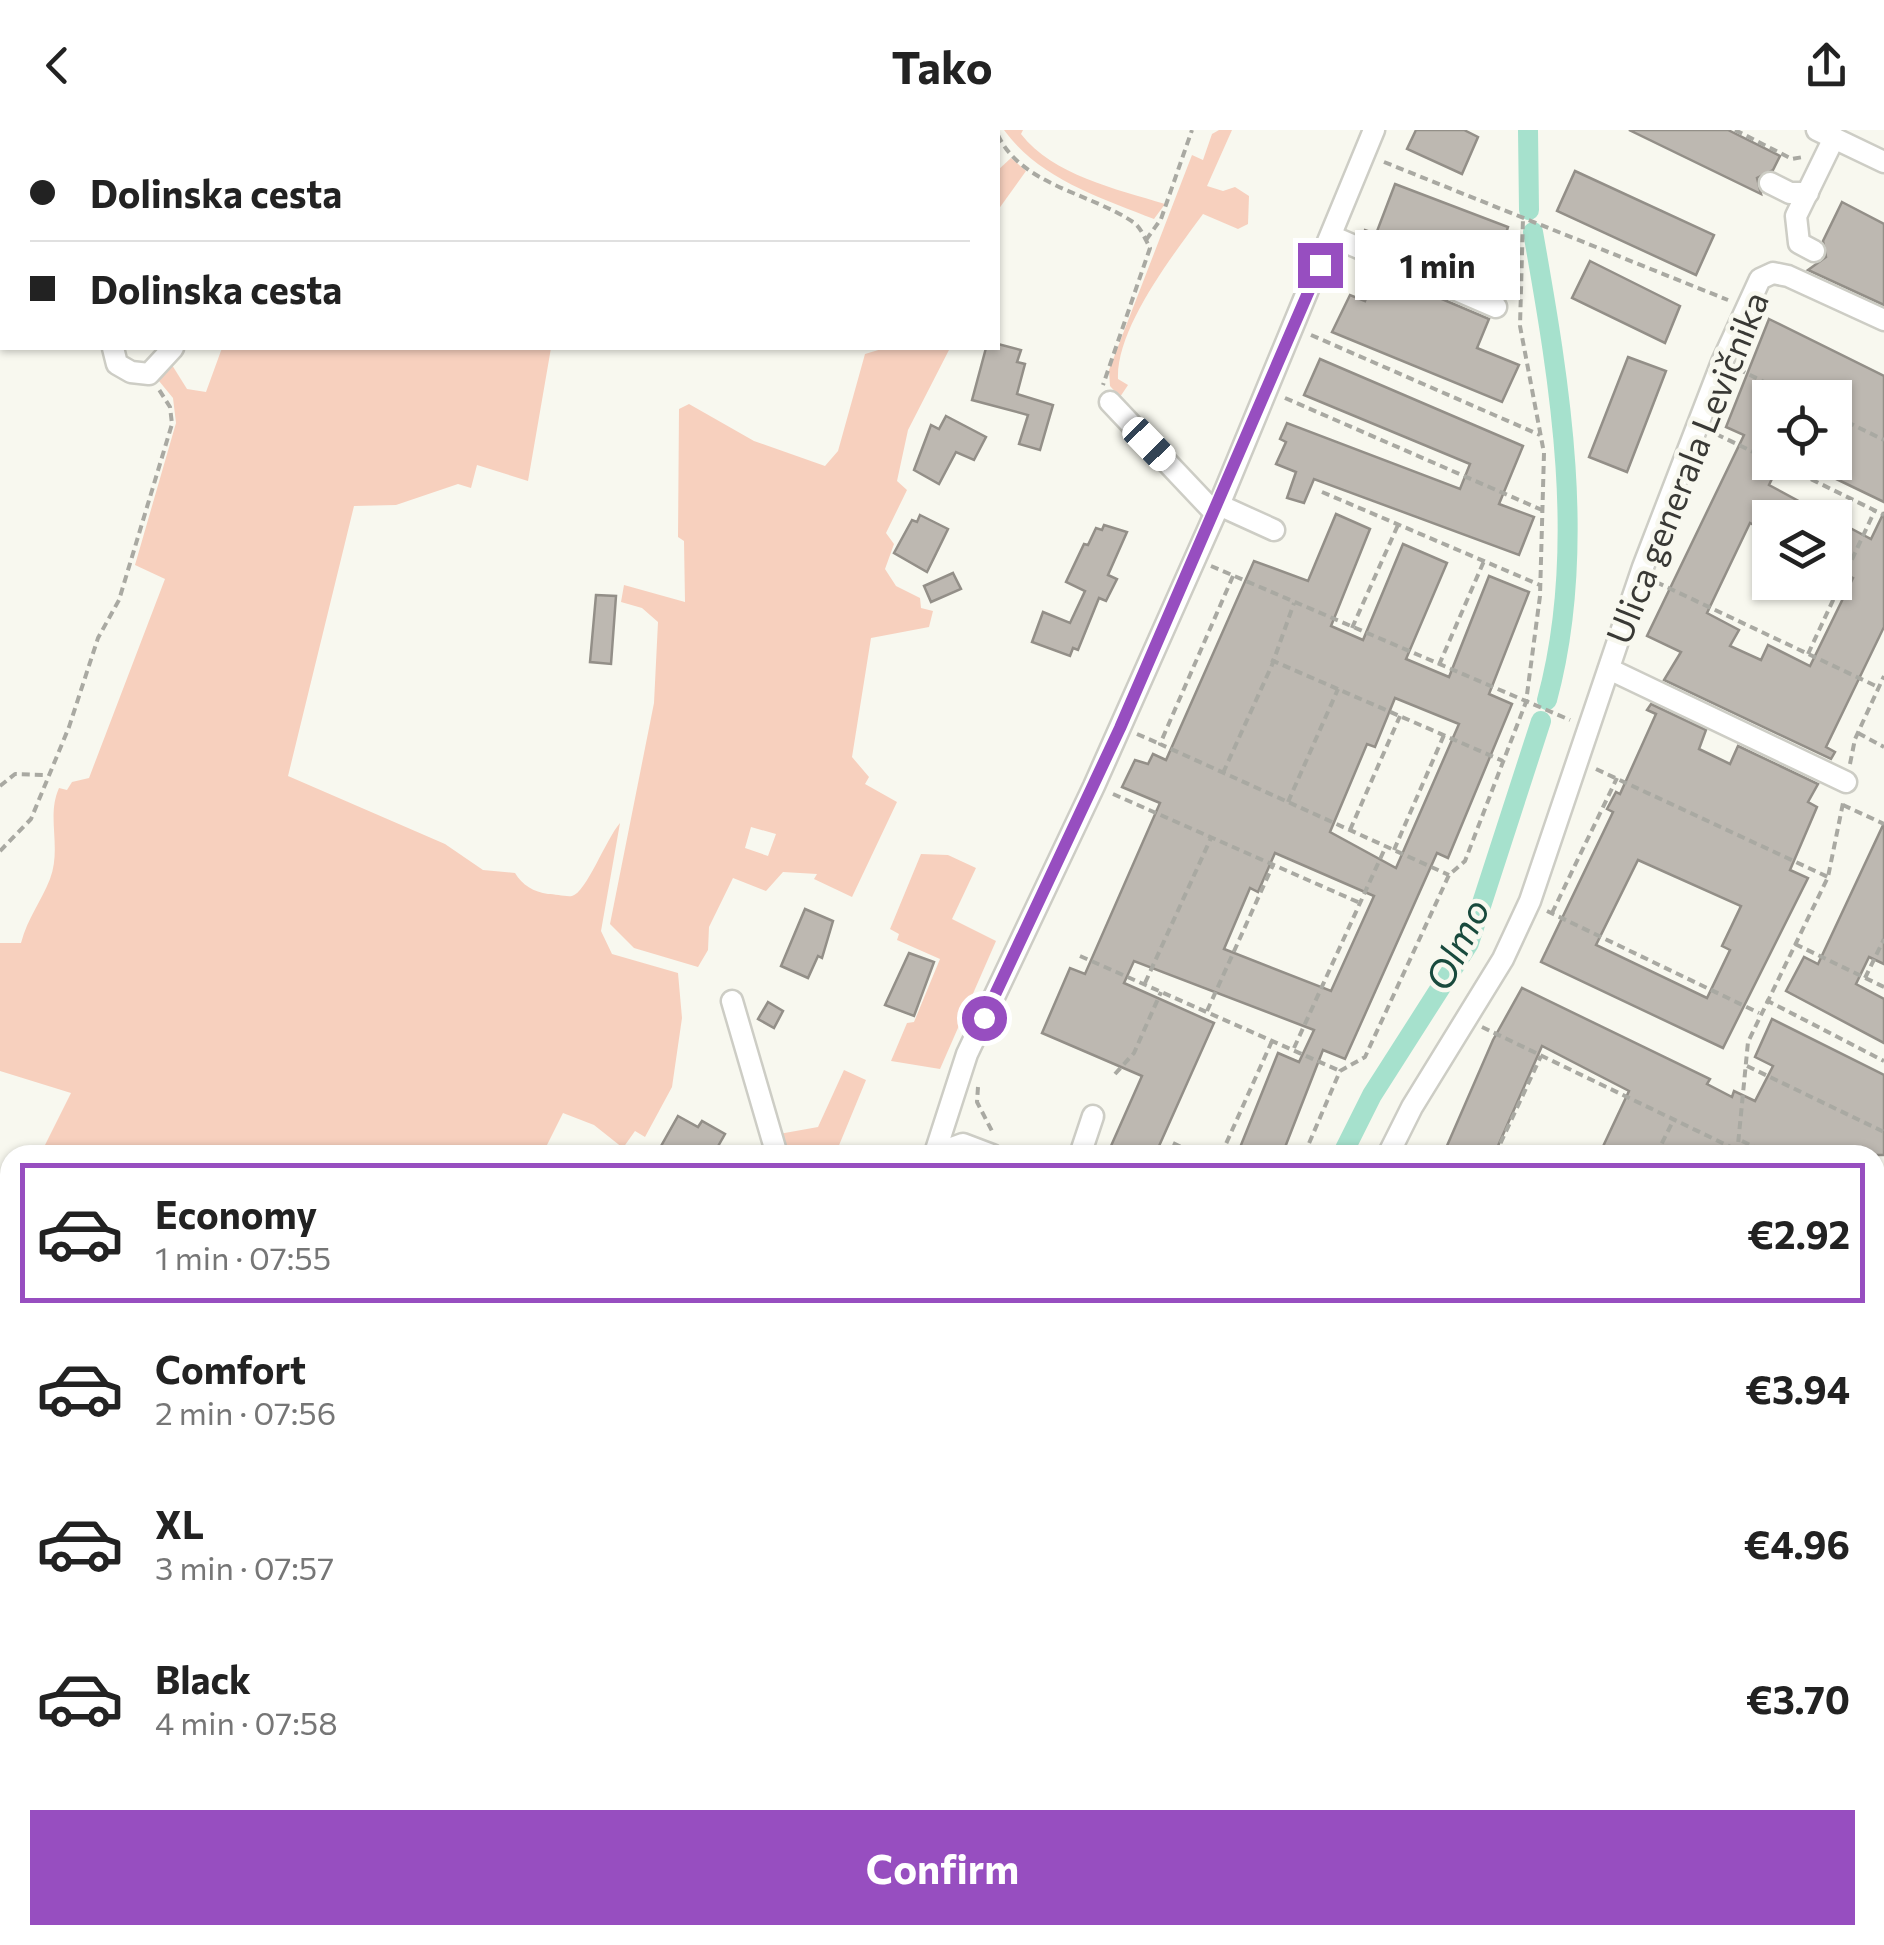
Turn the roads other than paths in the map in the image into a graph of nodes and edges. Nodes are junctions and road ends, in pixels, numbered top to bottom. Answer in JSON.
{"nodes":[{"id":1,"x":1374,"y":130,"type":"edge"},
{"id":2,"x":1826,"y":140,"type":"edge"},
{"id":3,"x":1884,"y":162,"type":"edge"},
{"id":4,"x":1770,"y":184,"type":"dead end"},
{"id":5,"x":1808,"y":193,"type":"junction"},
{"id":6,"x":1332,"y":236,"type":"junction"},
{"id":7,"x":1814,"y":251,"type":"dead end"},
{"id":8,"x":1496,"y":307,"type":"dead end"},
{"id":9,"x":1884,"y":320,"type":"edge"},
{"id":10,"x":114,"y":350,"type":"edge"},
{"id":11,"x":171,"y":350,"type":"edge"},
{"id":12,"x":1110,"y":402,"type":"road end"},
{"id":13,"x":1217,"y":509,"type":"junction"},
{"id":14,"x":1274,"y":530,"type":"dead end"},
{"id":15,"x":1609,"y":669,"type":"junction"},
{"id":16,"x":1846,"y":782,"type":"road end"},
{"id":17,"x":732,"y":1001,"type":"dead end"},
{"id":18,"x":953,"y":1105,"type":"junction"},
{"id":19,"x":1094,"y":1116,"type":"dead end"},
{"id":20,"x":774,"y":1145,"type":"edge"},
{"id":21,"x":937,"y":1145,"type":"edge"},
{"id":22,"x":981,"y":1145,"type":"edge"},
{"id":23,"x":1084,"y":1145,"type":"edge"},
{"id":24,"x":1393,"y":1145,"type":"edge"}],
"edges":[{"from":1,"to":6,"type":"street"},
{"from":2,"to":3,"type":"street"},
{"from":2,"to":5,"type":"street"},
{"from":4,"to":5,"type":"street"},
{"from":5,"to":7,"type":"street"},
{"from":6,"to":8,"type":"street"},
{"from":6,"to":13,"type":"street"},
{"from":9,"to":15,"type":"street","name":"Ulica generala Levičnika"},
{"from":10,"to":11,"type":"street"},
{"from":12,"to":13,"type":"street"},
{"from":13,"to":14,"type":"street"},
{"from":13,"to":18,"type":"street"},
{"from":15,"to":16,"type":"street","name":"Ulica generala Levičnika"},
{"from":15,"to":24,"type":"street","name":"Ulica generala Levičnika"},
{"from":17,"to":20,"type":"street"},
{"from":18,"to":21,"type":"street"},
{"from":18,"to":22,"type":"street"},
{"from":19,"to":23,"type":"street"}]}
